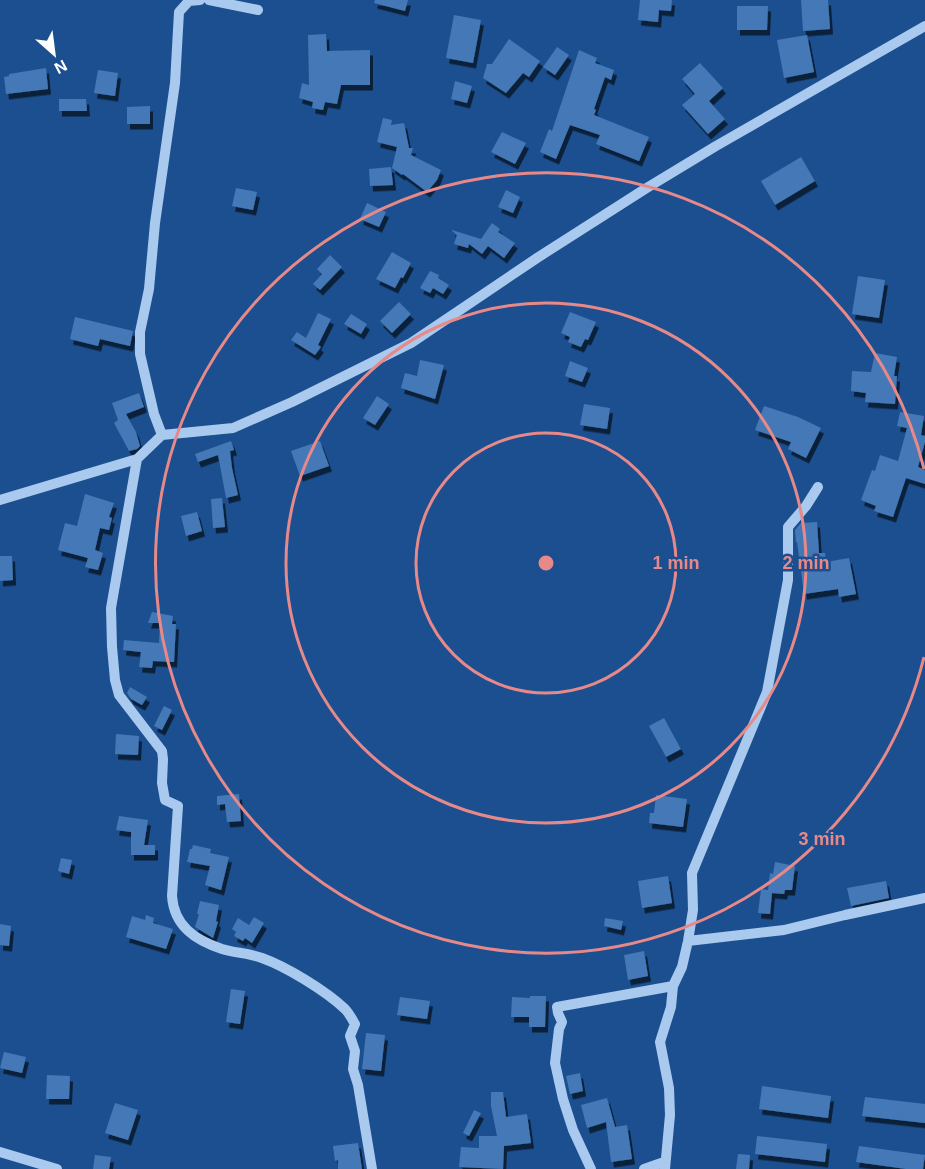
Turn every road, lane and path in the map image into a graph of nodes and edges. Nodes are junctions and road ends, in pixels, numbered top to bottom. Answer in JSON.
{"nodes":[{"id":1,"x":200,"y":0,"type":"edge"},
{"id":2,"x":209,"y":0,"type":"edge"},
{"id":3,"x":258,"y":10,"type":"dead end"},
{"id":4,"x":925,"y":26,"type":"edge"},
{"id":5,"x":162,"y":435,"type":"junction"},
{"id":6,"x":137,"y":459,"type":"junction"},
{"id":7,"x":818,"y":487,"type":"dead end"},
{"id":8,"x":0,"y":500,"type":"edge"},
{"id":9,"x":925,"y":898,"type":"edge"},
{"id":10,"x":688,"y":941,"type":"junction"},
{"id":11,"x":673,"y":986,"type":"junction"},
{"id":12,"x":0,"y":1152,"type":"edge"},
{"id":13,"x":664,"y":1166,"type":"edge"},
{"id":14,"x":57,"y":1169,"type":"edge"},
{"id":15,"x":372,"y":1169,"type":"edge"},
{"id":16,"x":591,"y":1169,"type":"edge"},
{"id":17,"x":644,"y":1169,"type":"edge"}],
"edges":[{"from":1,"to":5,"type":"street"},
{"from":2,"to":3,"type":"street"},
{"from":4,"to":5,"type":"street"},
{"from":5,"to":6,"type":"street"},
{"from":6,"to":8,"type":"street"},
{"from":6,"to":15,"type":"street"},
{"from":7,"to":10,"type":"street"},
{"from":9,"to":10,"type":"street"},
{"from":10,"to":11,"type":"street"},
{"from":11,"to":13,"type":"street"},
{"from":11,"to":16,"type":"street"},
{"from":12,"to":14,"type":"street"},
{"from":13,"to":17,"type":"street"}]}
